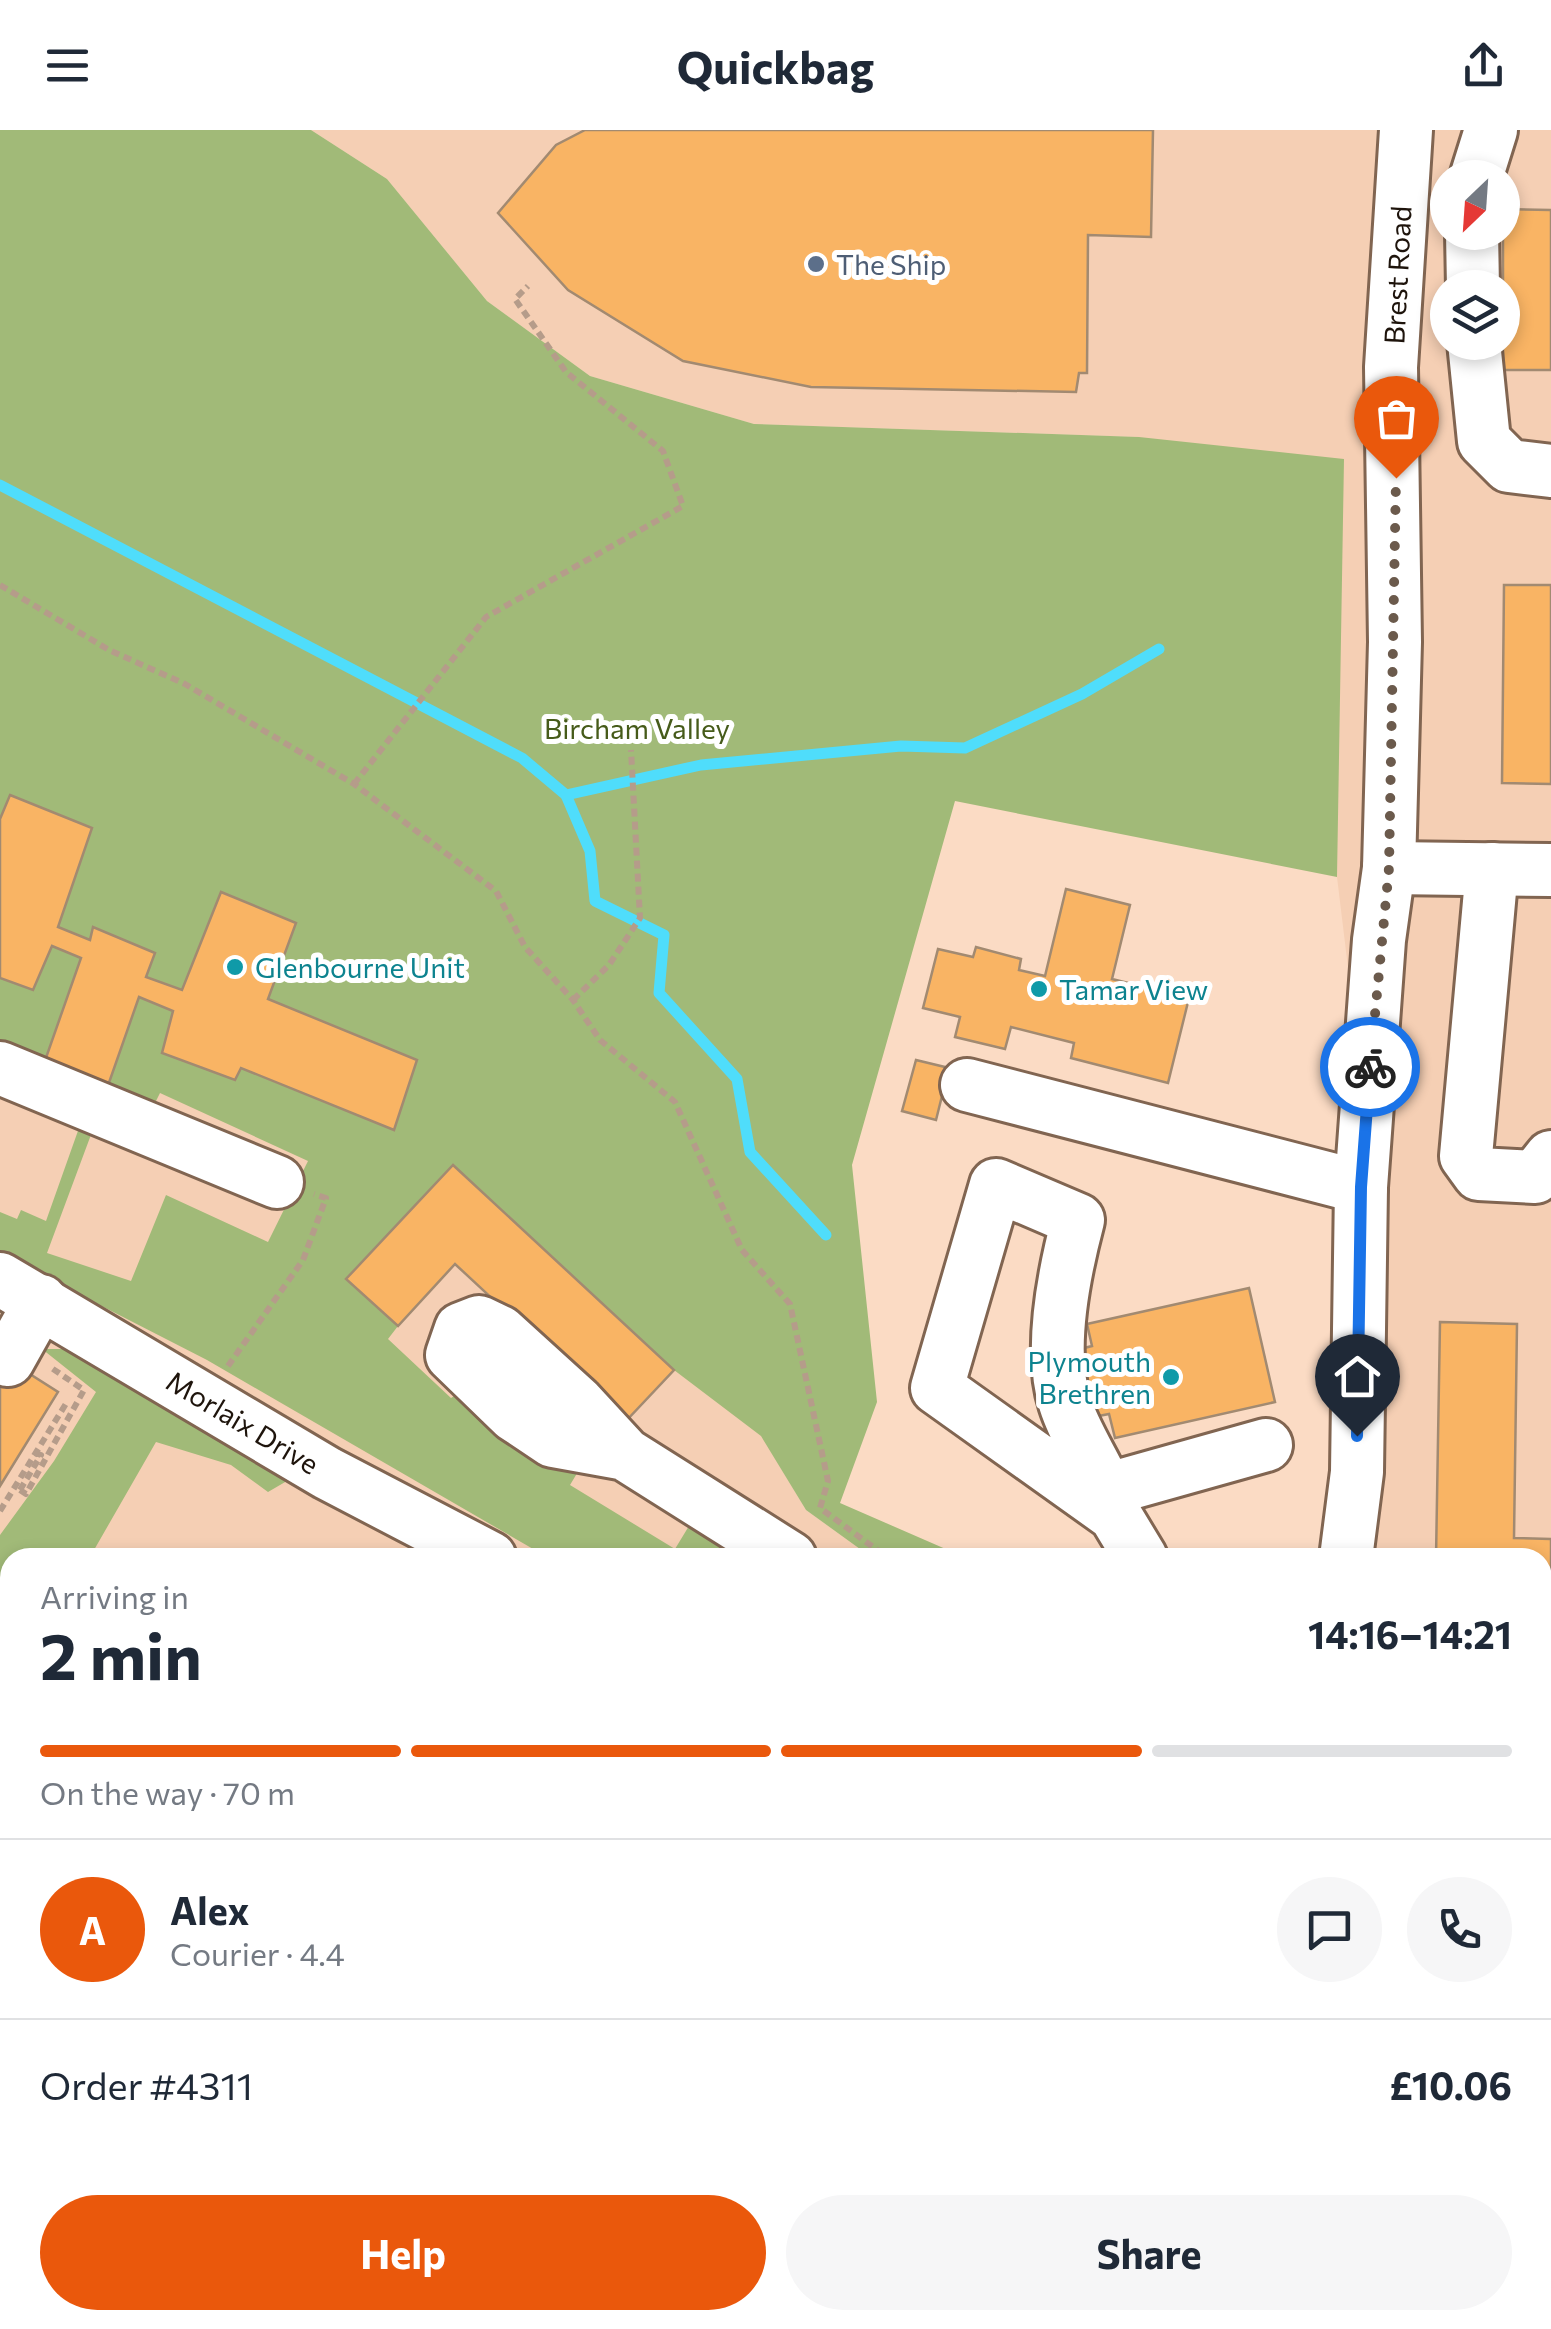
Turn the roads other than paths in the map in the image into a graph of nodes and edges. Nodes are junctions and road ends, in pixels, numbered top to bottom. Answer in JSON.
{"nodes":[{"id":1,"x":1406,"y":130,"type":"edge"},
{"id":2,"x":1491,"y":130,"type":"edge"},
{"id":3,"x":1482,"y":160,"type":"edge"},
{"id":4,"x":1476,"y":360,"type":"edge"},
{"id":5,"x":1551,"y":471,"type":"edge"},
{"id":6,"x":1389,"y":868,"type":"junction"},
{"id":7,"x":1492,"y":869,"type":"junction"},
{"id":8,"x":1551,"y":870,"type":"edge"},
{"id":9,"x":0,"y":1068,"type":"edge"},
{"id":10,"x":967,"y":1085,"type":"dead end"},
{"id":11,"x":1551,"y":1157,"type":"edge"},
{"id":12,"x":276,"y":1182,"type":"dead end"},
{"id":13,"x":1361,"y":1187,"type":"junction"},
{"id":14,"x":16,"y":1321,"type":"edge"},
{"id":15,"x":1266,"y":1446,"type":"dead end"},
{"id":16,"x":624,"y":1454,"type":"dead end"},
{"id":17,"x":1122,"y":1521,"type":"edge"},
{"id":18,"x":471,"y":1548,"type":"edge"},
{"id":19,"x":772,"y":1548,"type":"edge"},
{"id":20,"x":1347,"y":1548,"type":"edge"}],
"edges":[{"from":1,"to":6,"type":"street","name":"Brest Road"},
{"from":2,"to":3,"type":"street"},
{"from":4,"to":5,"type":"street"},
{"from":6,"to":7,"type":"street"},
{"from":6,"to":13,"type":"street","name":"Brest Road"},
{"from":7,"to":8,"type":"street"},
{"from":7,"to":11,"type":"street"},
{"from":9,"to":12,"type":"street"},
{"from":10,"to":13,"type":"street"},
{"from":13,"to":20,"type":"street","name":"Brest Road"},
{"from":14,"to":18,"type":"street","name":"Morlaix Drive"},
{"from":15,"to":17,"type":"street"},
{"from":16,"to":19,"type":"street"},
{"from":17,"to":17,"type":"street"}]}
